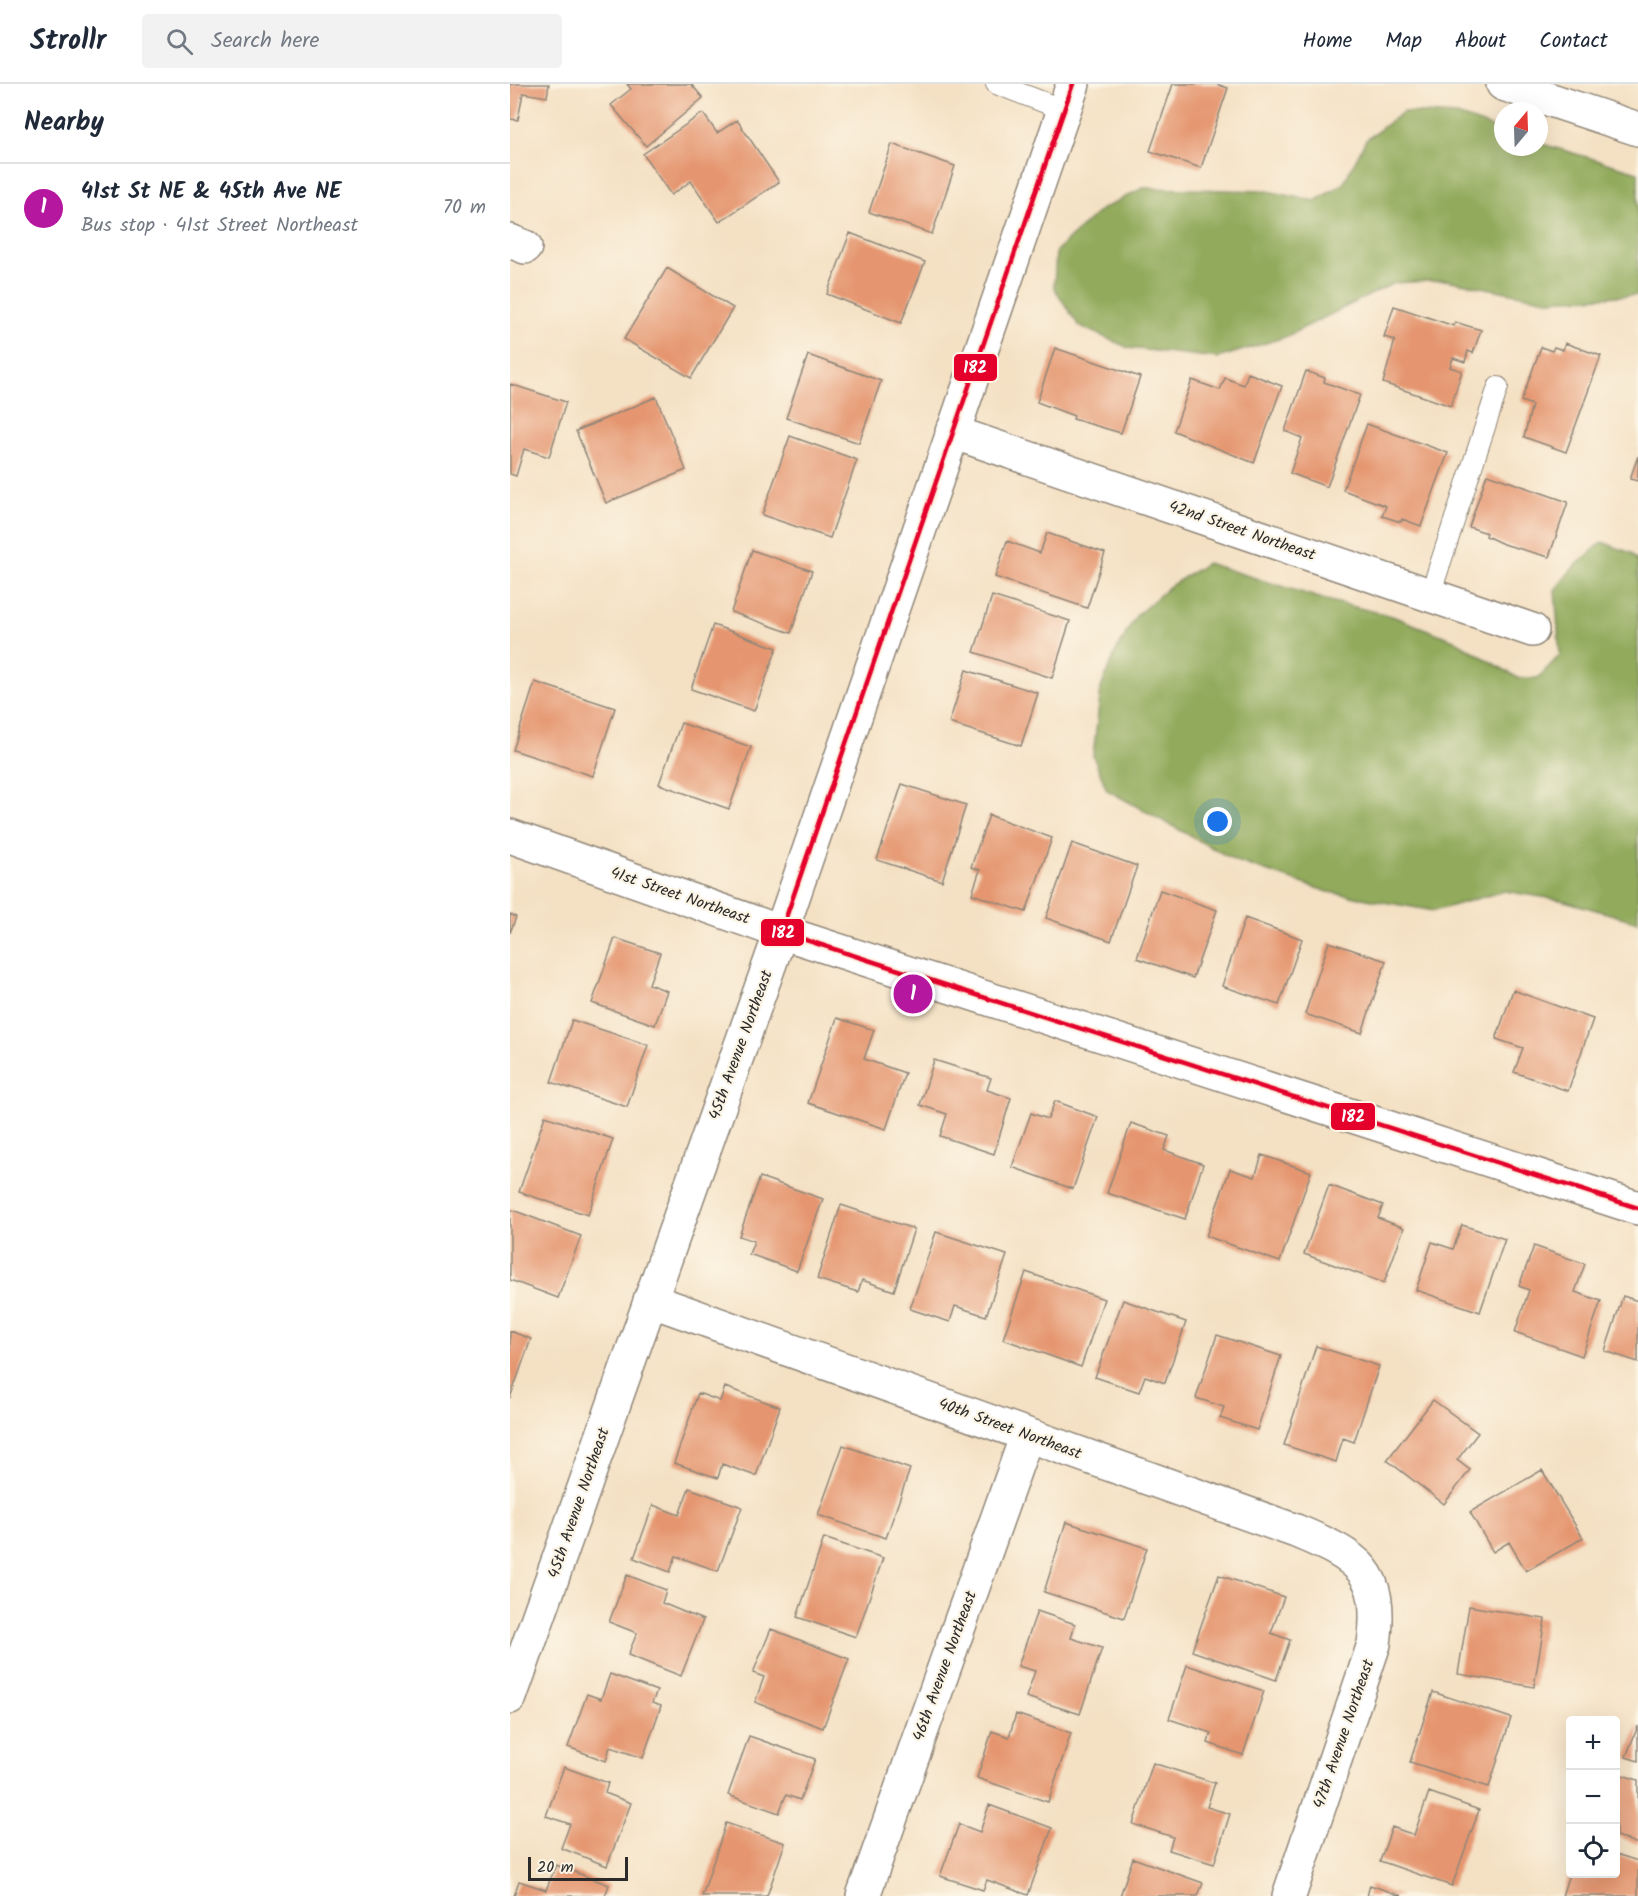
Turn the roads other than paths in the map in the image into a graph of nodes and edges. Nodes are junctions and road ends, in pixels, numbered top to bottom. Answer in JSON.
{"nodes":[{"id":1,"x":996,"y":84,"type":"edge"},
{"id":2,"x":1503,"y":84,"type":"edge"},
{"id":3,"x":1068,"y":97,"type":"edge"},
{"id":4,"x":1638,"y":129,"type":"edge"},
{"id":5,"x":1498,"y":387,"type":"dead end"},
{"id":6,"x":952,"y":432,"type":"junction"},
{"id":7,"x":1430,"y":596,"type":"junction"},
{"id":8,"x":1532,"y":630,"type":"dead end"},
{"id":9,"x":510,"y":836,"type":"edge"},
{"id":10,"x":781,"y":932,"type":"junction"},
{"id":11,"x":1638,"y":1208,"type":"edge"},
{"id":12,"x":650,"y":1300,"type":"junction"},
{"id":13,"x":1027,"y":1435,"type":"junction"},
{"id":14,"x":1365,"y":1570,"type":"joint"},
{"id":15,"x":510,"y":1697,"type":"edge"},
{"id":16,"x":863,"y":1896,"type":"edge"},
{"id":17,"x":1289,"y":1896,"type":"edge"}],
"edges":[{"from":1,"to":3,"type":"lane"},
{"from":2,"to":4,"type":"street"},
{"from":3,"to":6,"type":"street","name":"45th Avenue Northeast"},
{"from":5,"to":7,"type":"lane"},
{"from":6,"to":7,"type":"street","name":"42nd Street Northeast"},
{"from":6,"to":10,"type":"street","name":"45th Avenue Northeast"},
{"from":7,"to":8,"type":"street","name":"42nd Street Northeast"},
{"from":9,"to":10,"type":"street","name":"41st Street Northeast"},
{"from":10,"to":11,"type":"street","name":"41st Street Northeast"},
{"from":10,"to":12,"type":"street","name":"45th Avenue Northeast"},
{"from":12,"to":13,"type":"street","name":"40th Street Northeast"},
{"from":12,"to":15,"type":"street","name":"45th Avenue Northeast"},
{"from":13,"to":14,"type":"street","name":"40th Street Northeast"},
{"from":13,"to":16,"type":"street","name":"46th Avenue Northeast"},
{"from":14,"to":17,"type":"street","name":"47th Avenue Northeast"}]}
